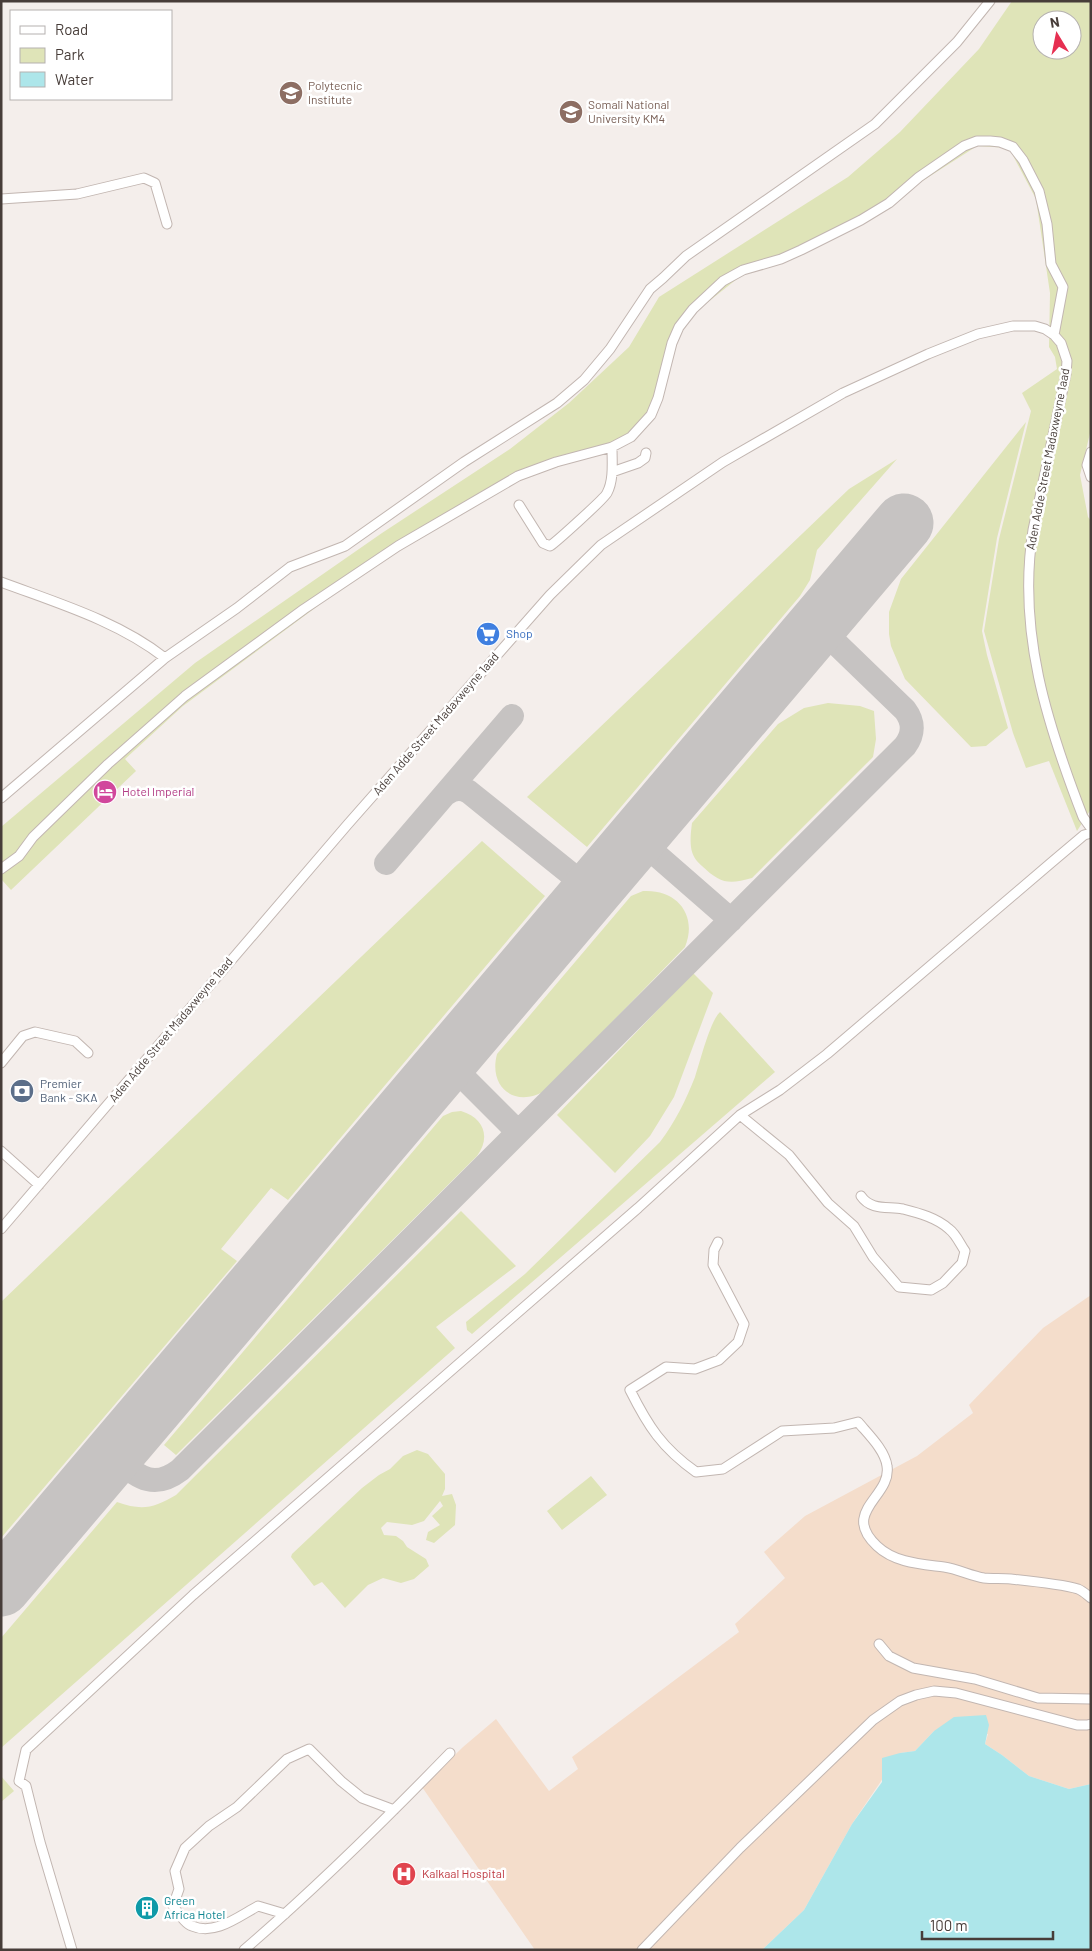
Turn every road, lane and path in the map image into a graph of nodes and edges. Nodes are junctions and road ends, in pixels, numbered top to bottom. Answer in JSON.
{"nodes":[{"id":1,"x":990,"y":1,"type":"edge"},
{"id":2,"x":1,"y":199,"type":"edge"},
{"id":3,"x":167,"y":224,"type":"dead end"},
{"id":4,"x":1054,"y":335,"type":"junction"},
{"id":5,"x":612,"y":447,"type":"junction"},
{"id":6,"x":1091,"y":452,"type":"edge"},
{"id":7,"x":646,"y":453,"type":"dead end"},
{"id":8,"x":612,"y":472,"type":"junction"},
{"id":9,"x":1091,"y":477,"type":"edge"},
{"id":10,"x":519,"y":505,"type":"dead end"},
{"id":11,"x":1,"y":582,"type":"edge"},
{"id":12,"x":165,"y":658,"type":"junction"},
{"id":13,"x":1,"y":798,"type":"edge"},
{"id":14,"x":1091,"y":828,"type":"edge"},
{"id":15,"x":1091,"y":833,"type":"edge"},
{"id":16,"x":1,"y":869,"type":"edge"},
{"id":17,"x":88,"y":1053,"type":"dead end"},
{"id":18,"x":1,"y":1063,"type":"edge"},
{"id":19,"x":740,"y":1115,"type":"junction"},
{"id":20,"x":1,"y":1151,"type":"edge"},
{"id":21,"x":39,"y":1186,"type":"junction"},
{"id":22,"x":861,"y":1196,"type":"dead end"},
{"id":23,"x":1,"y":1229,"type":"edge"},
{"id":24,"x":718,"y":1242,"type":"dead end"},
{"id":25,"x":1091,"y":1598,"type":"edge"},
{"id":26,"x":879,"y":1644,"type":"dead end"},
{"id":27,"x":1091,"y":1699,"type":"edge"},
{"id":28,"x":1091,"y":1724,"type":"edge"},
{"id":29,"x":450,"y":1753,"type":"dead end"},
{"id":30,"x":394,"y":1810,"type":"junction"},
{"id":31,"x":285,"y":1914,"type":"junction"},
{"id":32,"x":72,"y":1950,"type":"edge"},
{"id":33,"x":244,"y":1950,"type":"edge"},
{"id":34,"x":642,"y":1950,"type":"edge"}],
"edges":[{"from":1,"to":12,"type":"street"},
{"from":2,"to":3,"type":"street"},
{"from":4,"to":5,"type":"street"},
{"from":4,"to":14,"type":"street","name":"Aden Adde Street Madaxweyne 1aad"},
{"from":4,"to":21,"type":"street","name":"Aden Adde Street Madaxweyne 1aad"},
{"from":5,"to":8,"type":"street"},
{"from":5,"to":16,"type":"street"},
{"from":6,"to":9,"type":"street"},
{"from":7,"to":8,"type":"street"},
{"from":8,"to":10,"type":"street"},
{"from":11,"to":12,"type":"street"},
{"from":12,"to":13,"type":"street"},
{"from":15,"to":19,"type":"street"},
{"from":17,"to":18,"type":"street"},
{"from":19,"to":22,"type":"street"},
{"from":19,"to":32,"type":"street"},
{"from":20,"to":21,"type":"street"},
{"from":21,"to":23,"type":"street","name":"Aden Adde Street Madaxweyne 1aad"},
{"from":24,"to":25,"type":"street"},
{"from":26,"to":27,"type":"street"},
{"from":28,"to":34,"type":"street"},
{"from":29,"to":30,"type":"street"},
{"from":30,"to":31,"type":"street"},
{"from":30,"to":31,"type":"street"},
{"from":31,"to":33,"type":"street"}]}
